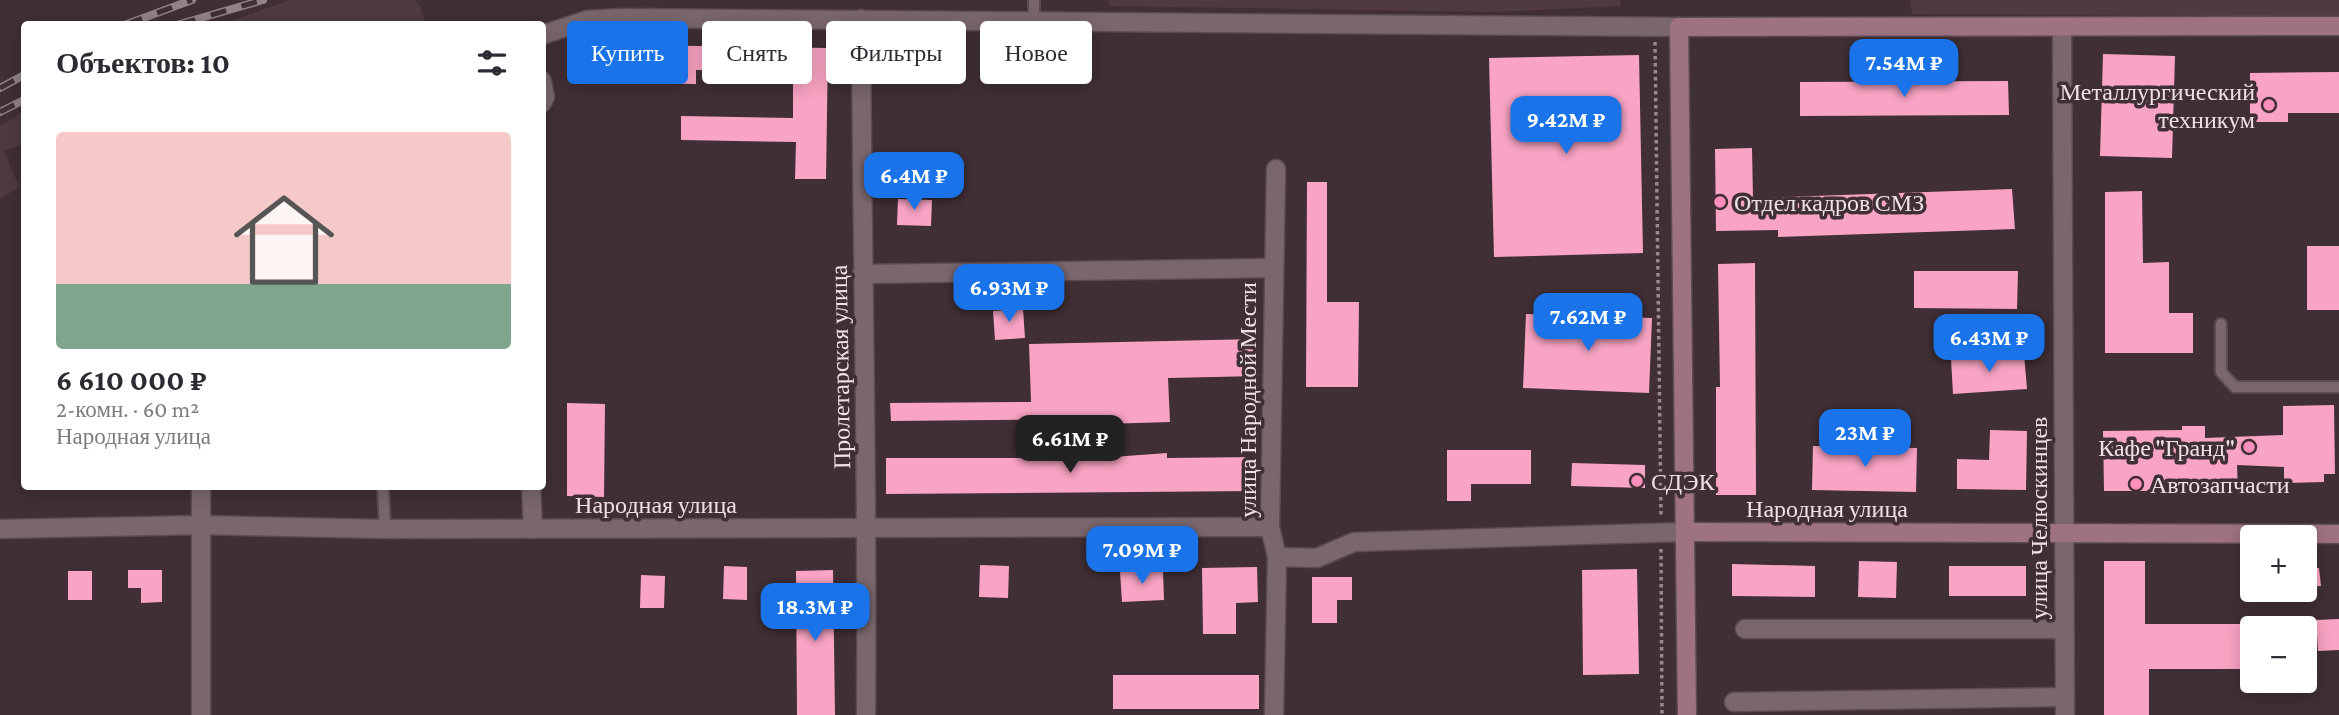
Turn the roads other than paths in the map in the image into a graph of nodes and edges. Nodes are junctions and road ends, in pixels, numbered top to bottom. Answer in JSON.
{"nodes":[{"id":1,"x":1034,"y":0,"type":"edge"},
{"id":2,"x":861,"y":19,"type":"junction"},
{"id":3,"x":980,"y":21,"type":"edge"},
{"id":4,"x":1034,"y":21,"type":"edge"},
{"id":5,"x":1092,"y":22,"type":"edge"},
{"id":6,"x":2339,"y":26,"type":"edge"},
{"id":7,"x":1679,"y":27,"type":"junction"},
{"id":8,"x":2062,"y":27,"type":"junction"},
{"id":9,"x":546,"y":34,"type":"edge"},
{"id":10,"x":1276,"y":169,"type":"dead end"},
{"id":11,"x":1272,"y":268,"type":"junction"},
{"id":12,"x":862,"y":274,"type":"junction"},
{"id":13,"x":2221,"y":324,"type":"dead end"},
{"id":14,"x":2339,"y":387,"type":"edge"},
{"id":15,"x":201,"y":490,"type":"edge"},
{"id":16,"x":383,"y":490,"type":"edge"},
{"id":17,"x":531,"y":490,"type":"edge"},
{"id":18,"x":200,"y":525,"type":"junction"},
{"id":19,"x":1270,"y":527,"type":"junction"},
{"id":20,"x":867,"y":528,"type":"junction"},
{"id":21,"x":0,"y":529,"type":"edge"},
{"id":22,"x":385,"y":529,"type":"junction"},
{"id":23,"x":533,"y":529,"type":"junction"},
{"id":24,"x":1685,"y":532,"type":"junction"},
{"id":25,"x":2062,"y":534,"type":"junction"},
{"id":26,"x":2339,"y":534,"type":"edge"},
{"id":27,"x":1277,"y":557,"type":"junction"},
{"id":28,"x":1745,"y":629,"type":"dead end"},
{"id":29,"x":2063,"y":629,"type":"junction"},
{"id":30,"x":1734,"y":702,"type":"dead end"},
{"id":31,"x":2065,"y":706,"type":"edge"},
{"id":32,"x":201,"y":715,"type":"edge"},
{"id":33,"x":866,"y":715,"type":"edge"},
{"id":34,"x":1275,"y":715,"type":"edge"},
{"id":35,"x":1687,"y":715,"type":"edge"}],
"edges":[{"from":1,"to":4,"type":"lane"},
{"from":2,"to":3,"type":"street"},
{"from":2,"to":9,"type":"street"},
{"from":2,"to":12,"type":"street","name":"Пролетарская улица"},
{"from":5,"to":7,"type":"street"},
{"from":6,"to":8,"type":"street"},
{"from":7,"to":8,"type":"street"},
{"from":7,"to":24,"type":"street"},
{"from":8,"to":25,"type":"street","name":"улица Челюскинцев"},
{"from":10,"to":11,"type":"street","name":"улица Народной Мести"},
{"from":11,"to":12,"type":"street"},
{"from":11,"to":19,"type":"street","name":"улица Народной Мести"},
{"from":12,"to":20,"type":"street","name":"Пролетарская улица"},
{"from":13,"to":14,"type":"lane"},
{"from":15,"to":18,"type":"street"},
{"from":16,"to":22,"type":"lane"},
{"from":17,"to":23,"type":"street"},
{"from":18,"to":21,"type":"street","name":"Народная улица"},
{"from":18,"to":22,"type":"street","name":"Народная улица"},
{"from":18,"to":32,"type":"street"},
{"from":19,"to":20,"type":"street","name":"Народная улица"},
{"from":19,"to":27,"type":"street","name":"улица Народной Мести"},
{"from":20,"to":23,"type":"street","name":"Народная улица"},
{"from":20,"to":33,"type":"street","name":"Пролетарская улица"},
{"from":22,"to":23,"type":"street","name":"Народная улица"},
{"from":24,"to":25,"type":"street","name":"Народная улица"},
{"from":24,"to":27,"type":"street","name":"Народная улица"},
{"from":24,"to":35,"type":"street"},
{"from":25,"to":26,"type":"street","name":"Народная улица"},
{"from":25,"to":29,"type":"street","name":"улица Челюскинцев"},
{"from":27,"to":34,"type":"street","name":"улица Народной Мести"},
{"from":28,"to":29,"type":"street"},
{"from":29,"to":31,"type":"street","name":"улица Челюскинцев"},
{"from":30,"to":31,"type":"street"}]}
